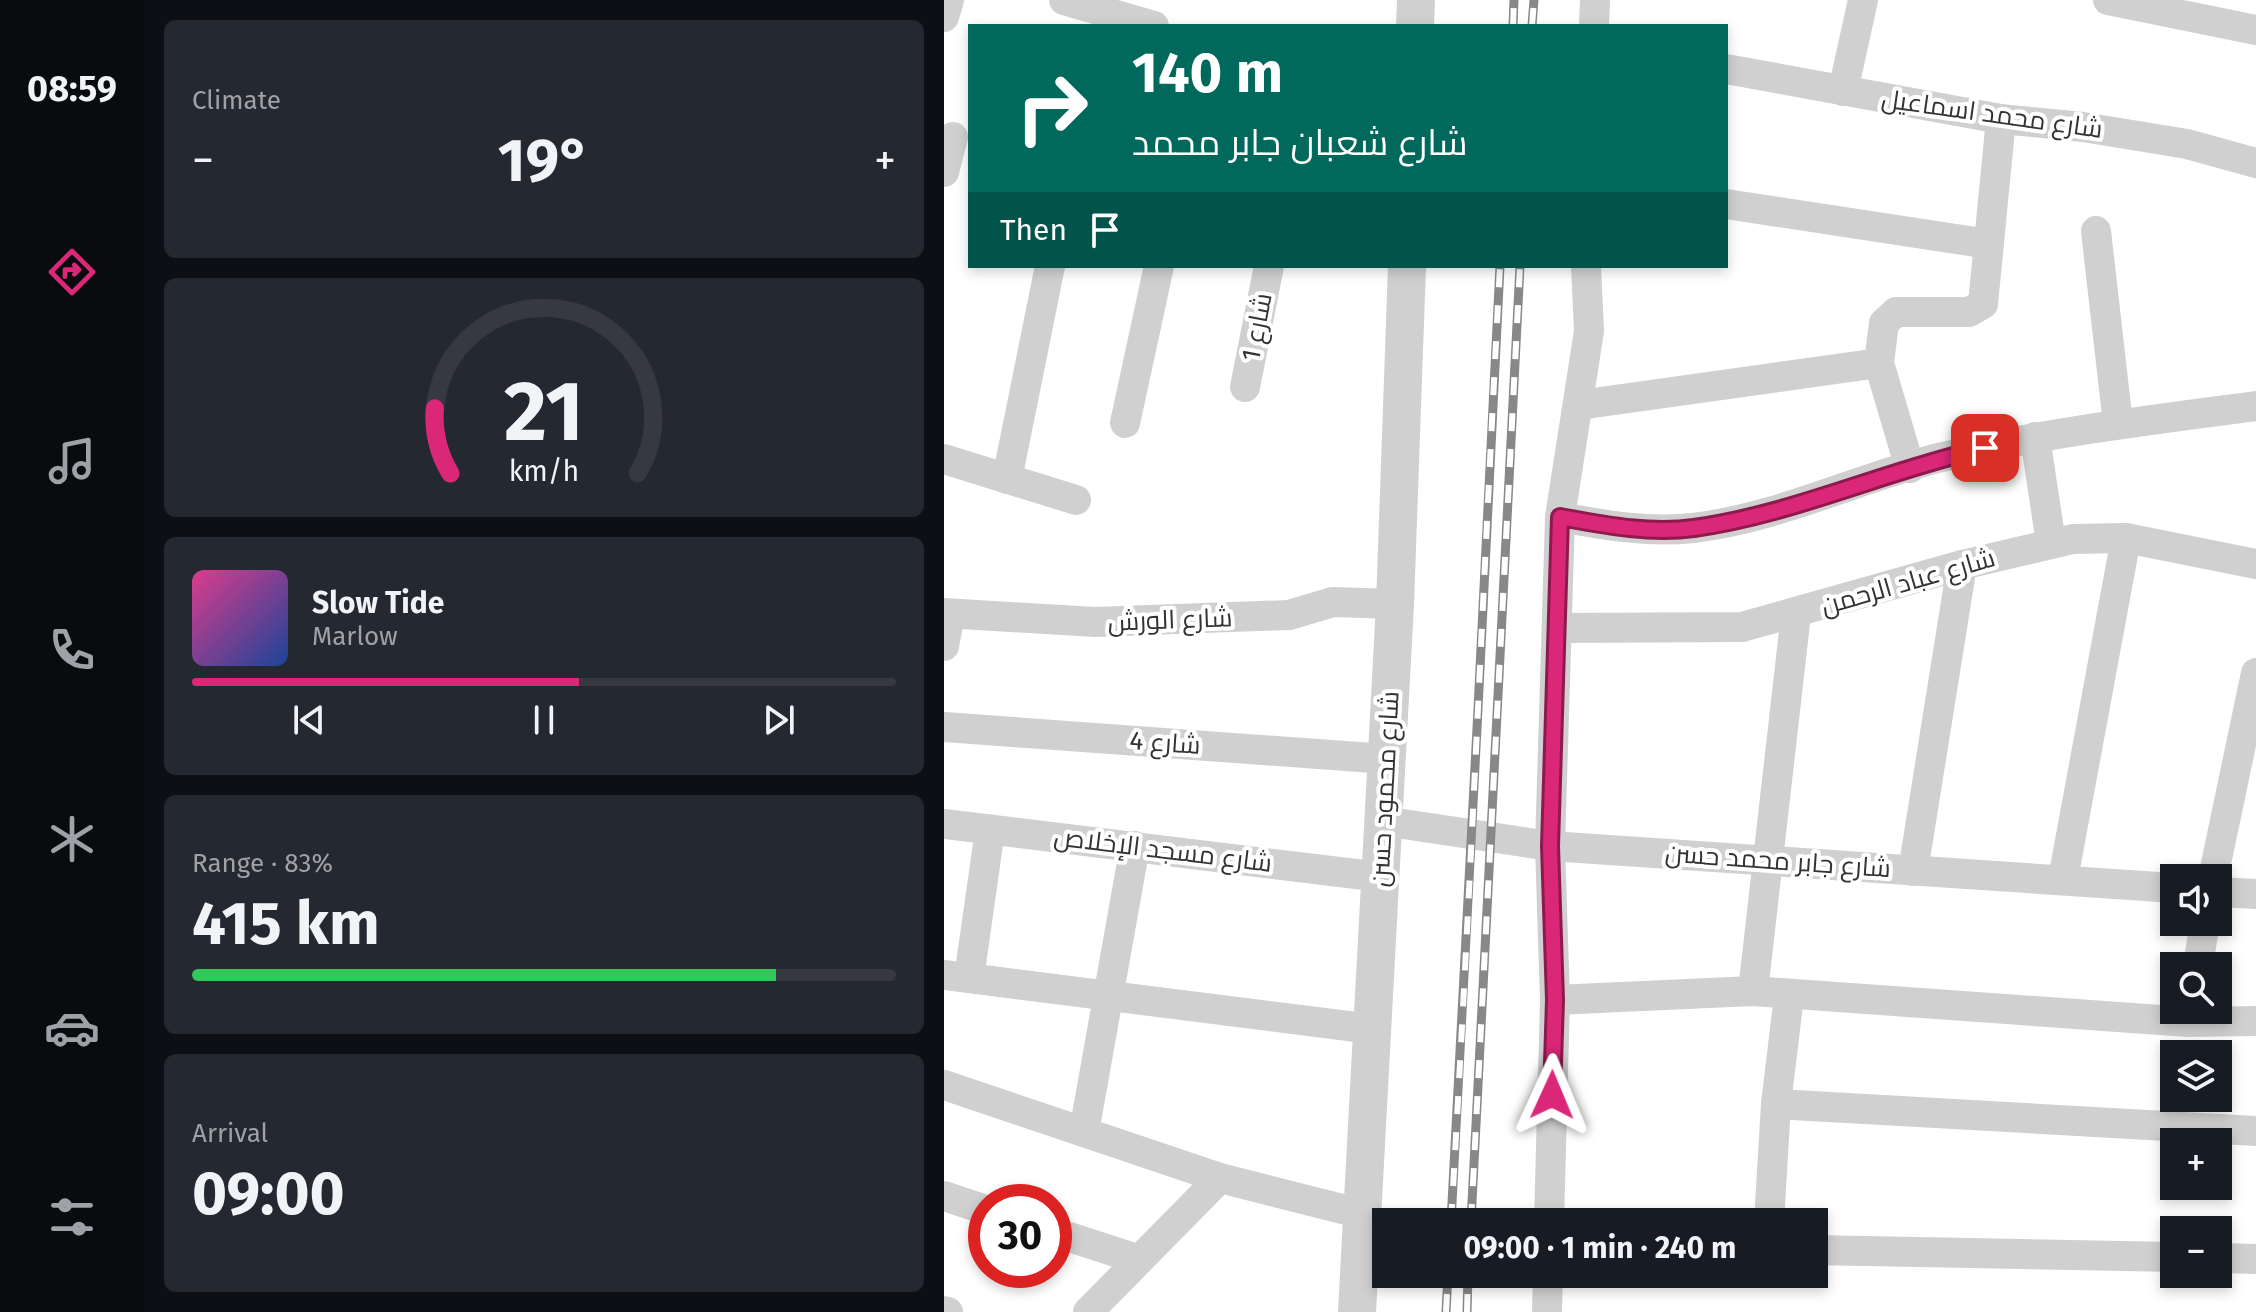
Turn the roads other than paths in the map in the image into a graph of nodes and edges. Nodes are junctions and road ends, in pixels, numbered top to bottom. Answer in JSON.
{"nodes":[{"id":1,"x":949,"y":0,"type":"edge"},
{"id":2,"x":1064,"y":0,"type":"edge"},
{"id":3,"x":1416,"y":0,"type":"edge"},
{"id":4,"x":1595,"y":0,"type":"edge"},
{"id":5,"x":1863,"y":0,"type":"edge"},
{"id":6,"x":2108,"y":0,"type":"edge"},
{"id":7,"x":944,"y":17,"type":"edge"},
{"id":8,"x":1147,"y":24,"type":"edge"},
{"id":9,"x":1415,"y":24,"type":"edge"},
{"id":10,"x":1594,"y":24,"type":"edge"},
{"id":11,"x":2256,"y":30,"type":"edge"},
{"id":12,"x":1728,"y":69,"type":"edge"},
{"id":13,"x":1843,"y":91,"type":"junction"},
{"id":14,"x":2001,"y":119,"type":"junction"},
{"id":15,"x":956,"y":138,"type":"edge"},
{"id":16,"x":2256,"y":163,"type":"edge"},
{"id":17,"x":944,"y":172,"type":"edge"},
{"id":18,"x":1728,"y":204,"type":"edge"},
{"id":19,"x":2096,"y":231,"type":"dead end"},
{"id":20,"x":1989,"y":244,"type":"junction"},
{"id":21,"x":1050,"y":268,"type":"edge"},
{"id":22,"x":1159,"y":268,"type":"edge"},
{"id":23,"x":1269,"y":268,"type":"edge"},
{"id":24,"x":1407,"y":268,"type":"edge"},
{"id":25,"x":1586,"y":268,"type":"edge"},
{"id":26,"x":1879,"y":363,"type":"junction"},
{"id":27,"x":1245,"y":387,"type":"dead end"},
{"id":28,"x":1579,"y":405,"type":"junction"},
{"id":29,"x":2256,"y":406,"type":"edge"},
{"id":30,"x":1125,"y":423,"type":"dead end"},
{"id":31,"x":2118,"y":424,"type":"junction"},
{"id":32,"x":2035,"y":437,"type":"junction"},
{"id":33,"x":944,"y":459,"type":"edge"},
{"id":34,"x":1910,"y":468,"type":"junction"},
{"id":35,"x":1007,"y":479,"type":"junction"},
{"id":36,"x":1076,"y":500,"type":"dead end"},
{"id":37,"x":1560,"y":517,"type":"junction"},
{"id":38,"x":2126,"y":538,"type":"junction"},
{"id":39,"x":2051,"y":543,"type":"junction"},
{"id":40,"x":2256,"y":564,"type":"edge"},
{"id":41,"x":1962,"y":565,"type":"junction"},
{"id":42,"x":1395,"y":604,"type":"junction"},
{"id":43,"x":947,"y":613,"type":"edge"},
{"id":44,"x":1796,"y":614,"type":"junction"},
{"id":45,"x":1558,"y":628,"type":"junction"},
{"id":46,"x":944,"y":646,"type":"edge"},
{"id":47,"x":2256,"y":673,"type":"edge"},
{"id":48,"x":944,"y":727,"type":"edge"},
{"id":49,"x":1387,"y":759,"type":"junction"},
{"id":50,"x":1383,"y":821,"type":"junction"},
{"id":51,"x":944,"y":824,"type":"edge"},
{"id":52,"x":990,"y":830,"type":"junction"},
{"id":53,"x":1135,"y":846,"type":"junction"},
{"id":54,"x":1550,"y":846,"type":"junction"},
{"id":55,"x":1765,"y":859,"type":"junction"},
{"id":56,"x":2216,"y":864,"type":"edge"},
{"id":57,"x":1913,"y":871,"type":"junction"},
{"id":58,"x":1381,"y":877,"type":"junction"},
{"id":59,"x":2063,"y":879,"type":"junction"},
{"id":60,"x":2160,"y":887,"type":"edge"},
{"id":61,"x":2232,"y":893,"type":"edge"},
{"id":62,"x":2256,"y":894,"type":"edge"},
{"id":63,"x":956,"y":976,"type":"edge"},
{"id":64,"x":1753,"y":991,"type":"junction"},
{"id":65,"x":1109,"y":996,"type":"junction"},
{"id":66,"x":1789,"y":996,"type":"junction"},
{"id":67,"x":1555,"y":1000,"type":"junction"},
{"id":68,"x":2160,"y":1015,"type":"edge"},
{"id":69,"x":2232,"y":1019,"type":"edge"},
{"id":70,"x":2256,"y":1021,"type":"edge"},
{"id":71,"x":1372,"y":1029,"type":"junction"},
{"id":72,"x":944,"y":1085,"type":"edge"},
{"id":73,"x":1776,"y":1104,"type":"junction"},
{"id":74,"x":2256,"y":1131,"type":"edge"},
{"id":75,"x":1084,"y":1132,"type":"junction"},
{"id":76,"x":1220,"y":1178,"type":"junction"},
{"id":77,"x":944,"y":1196,"type":"edge"},
{"id":78,"x":968,"y":1204,"type":"edge"},
{"id":79,"x":1549,"y":1208,"type":"edge"},
{"id":80,"x":1770,"y":1208,"type":"edge"},
{"id":81,"x":1362,"y":1214,"type":"junction"},
{"id":82,"x":1072,"y":1238,"type":"edge"},
{"id":83,"x":1828,"y":1250,"type":"edge"},
{"id":84,"x":2160,"y":1257,"type":"edge"},
{"id":85,"x":2232,"y":1258,"type":"edge"},
{"id":86,"x":1137,"y":1259,"type":"junction"},
{"id":87,"x":2256,"y":1259,"type":"edge"},
{"id":88,"x":1548,"y":1288,"type":"edge"},
{"id":89,"x":1088,"y":1312,"type":"edge"},
{"id":90,"x":1357,"y":1312,"type":"edge"},
{"id":91,"x":1547,"y":1312,"type":"edge"}],
"edges":[{"from":1,"to":7,"type":"street"},
{"from":2,"to":8,"type":"street"},
{"from":3,"to":9,"type":"street"},
{"from":4,"to":10,"type":"street"},
{"from":5,"to":13,"type":"street"},
{"from":6,"to":11,"type":"street"},
{"from":12,"to":13,"type":"street","name":"شارع محمد اسماعيل"},
{"from":13,"to":14,"type":"street","name":"شارع محمد اسماعيل"},
{"from":14,"to":16,"type":"street","name":"شارع محمد اسماعيل"},
{"from":14,"to":20,"type":"street"},
{"from":15,"to":17,"type":"street"},
{"from":18,"to":20,"type":"street"},
{"from":19,"to":31,"type":"street"},
{"from":20,"to":26,"type":"street"},
{"from":21,"to":35,"type":"street"},
{"from":22,"to":30,"type":"street"},
{"from":23,"to":27,"type":"street","name":"شارع 1"},
{"from":24,"to":42,"type":"street","name":"شارع محمود حسن"},
{"from":25,"to":28,"type":"street"},
{"from":26,"to":28,"type":"street"},
{"from":26,"to":34,"type":"street"},
{"from":28,"to":37,"type":"street"},
{"from":29,"to":31,"type":"street"},
{"from":31,"to":32,"type":"street"},
{"from":32,"to":34,"type":"street"},
{"from":32,"to":39,"type":"street"},
{"from":33,"to":35,"type":"street"},
{"from":34,"to":37,"type":"street"},
{"from":35,"to":36,"type":"street"},
{"from":37,"to":45,"type":"street"},
{"from":38,"to":39,"type":"street","name":"شارع عباد الرحمن"},
{"from":38,"to":40,"type":"street","name":"شارع عباد الرحمن"},
{"from":38,"to":59,"type":"street"},
{"from":39,"to":41,"type":"street","name":"شارع عباد الرحمن"},
{"from":41,"to":44,"type":"street","name":"شارع عباد الرحمن"},
{"from":41,"to":57,"type":"street"},
{"from":42,"to":43,"type":"street","name":"شارع الورش"},
{"from":42,"to":49,"type":"street","name":"شارع محمود حسن"},
{"from":43,"to":46,"type":"street"},
{"from":44,"to":45,"type":"street","name":"شارع عباد الرحمن"},
{"from":44,"to":55,"type":"street"},
{"from":45,"to":54,"type":"street"},
{"from":47,"to":56,"type":"street"},
{"from":48,"to":49,"type":"street","name":"شارع 4"},
{"from":49,"to":50,"type":"street","name":"شارع محمود حسن"},
{"from":50,"to":54,"type":"street","name":"شارع جابر محمد حسن"},
{"from":50,"to":58,"type":"street","name":"شارع محمود حسن"},
{"from":51,"to":52,"type":"street","name":"شارع مسجد الإخلاص"},
{"from":52,"to":53,"type":"street","name":"شارع مسجد الإخلاص"},
{"from":52,"to":63,"type":"street"},
{"from":53,"to":58,"type":"street","name":"شارع مسجد الإخلاص"},
{"from":53,"to":65,"type":"street"},
{"from":54,"to":55,"type":"street","name":"شارع جابر محمد حسن"},
{"from":54,"to":67,"type":"street"},
{"from":55,"to":57,"type":"street","name":"شارع جابر محمد حسن"},
{"from":55,"to":64,"type":"street"},
{"from":57,"to":59,"type":"street","name":"شارع جابر محمد حسن"},
{"from":58,"to":71,"type":"street","name":"شارع محمود حسن"},
{"from":59,"to":60,"type":"street","name":"شارع جابر محمد حسن"},
{"from":61,"to":62,"type":"street"},
{"from":63,"to":65,"type":"street"},
{"from":64,"to":66,"type":"street"},
{"from":64,"to":67,"type":"street"},
{"from":65,"to":71,"type":"street"},
{"from":65,"to":75,"type":"street"},
{"from":66,"to":68,"type":"street"},
{"from":66,"to":73,"type":"street"},
{"from":67,"to":79,"type":"street"},
{"from":69,"to":70,"type":"street"},
{"from":71,"to":81,"type":"street","name":"شارع محمود حسن"},
{"from":72,"to":75,"type":"street"},
{"from":73,"to":74,"type":"street"},
{"from":73,"to":80,"type":"street"},
{"from":75,"to":76,"type":"street"},
{"from":76,"to":81,"type":"street"},
{"from":76,"to":86,"type":"street"},
{"from":77,"to":78,"type":"street"},
{"from":81,"to":90,"type":"street","name":"شارع محمود حسن"},
{"from":82,"to":86,"type":"street"},
{"from":83,"to":84,"type":"street"},
{"from":85,"to":87,"type":"street"},
{"from":86,"to":89,"type":"street"},
{"from":88,"to":91,"type":"street"}]}
